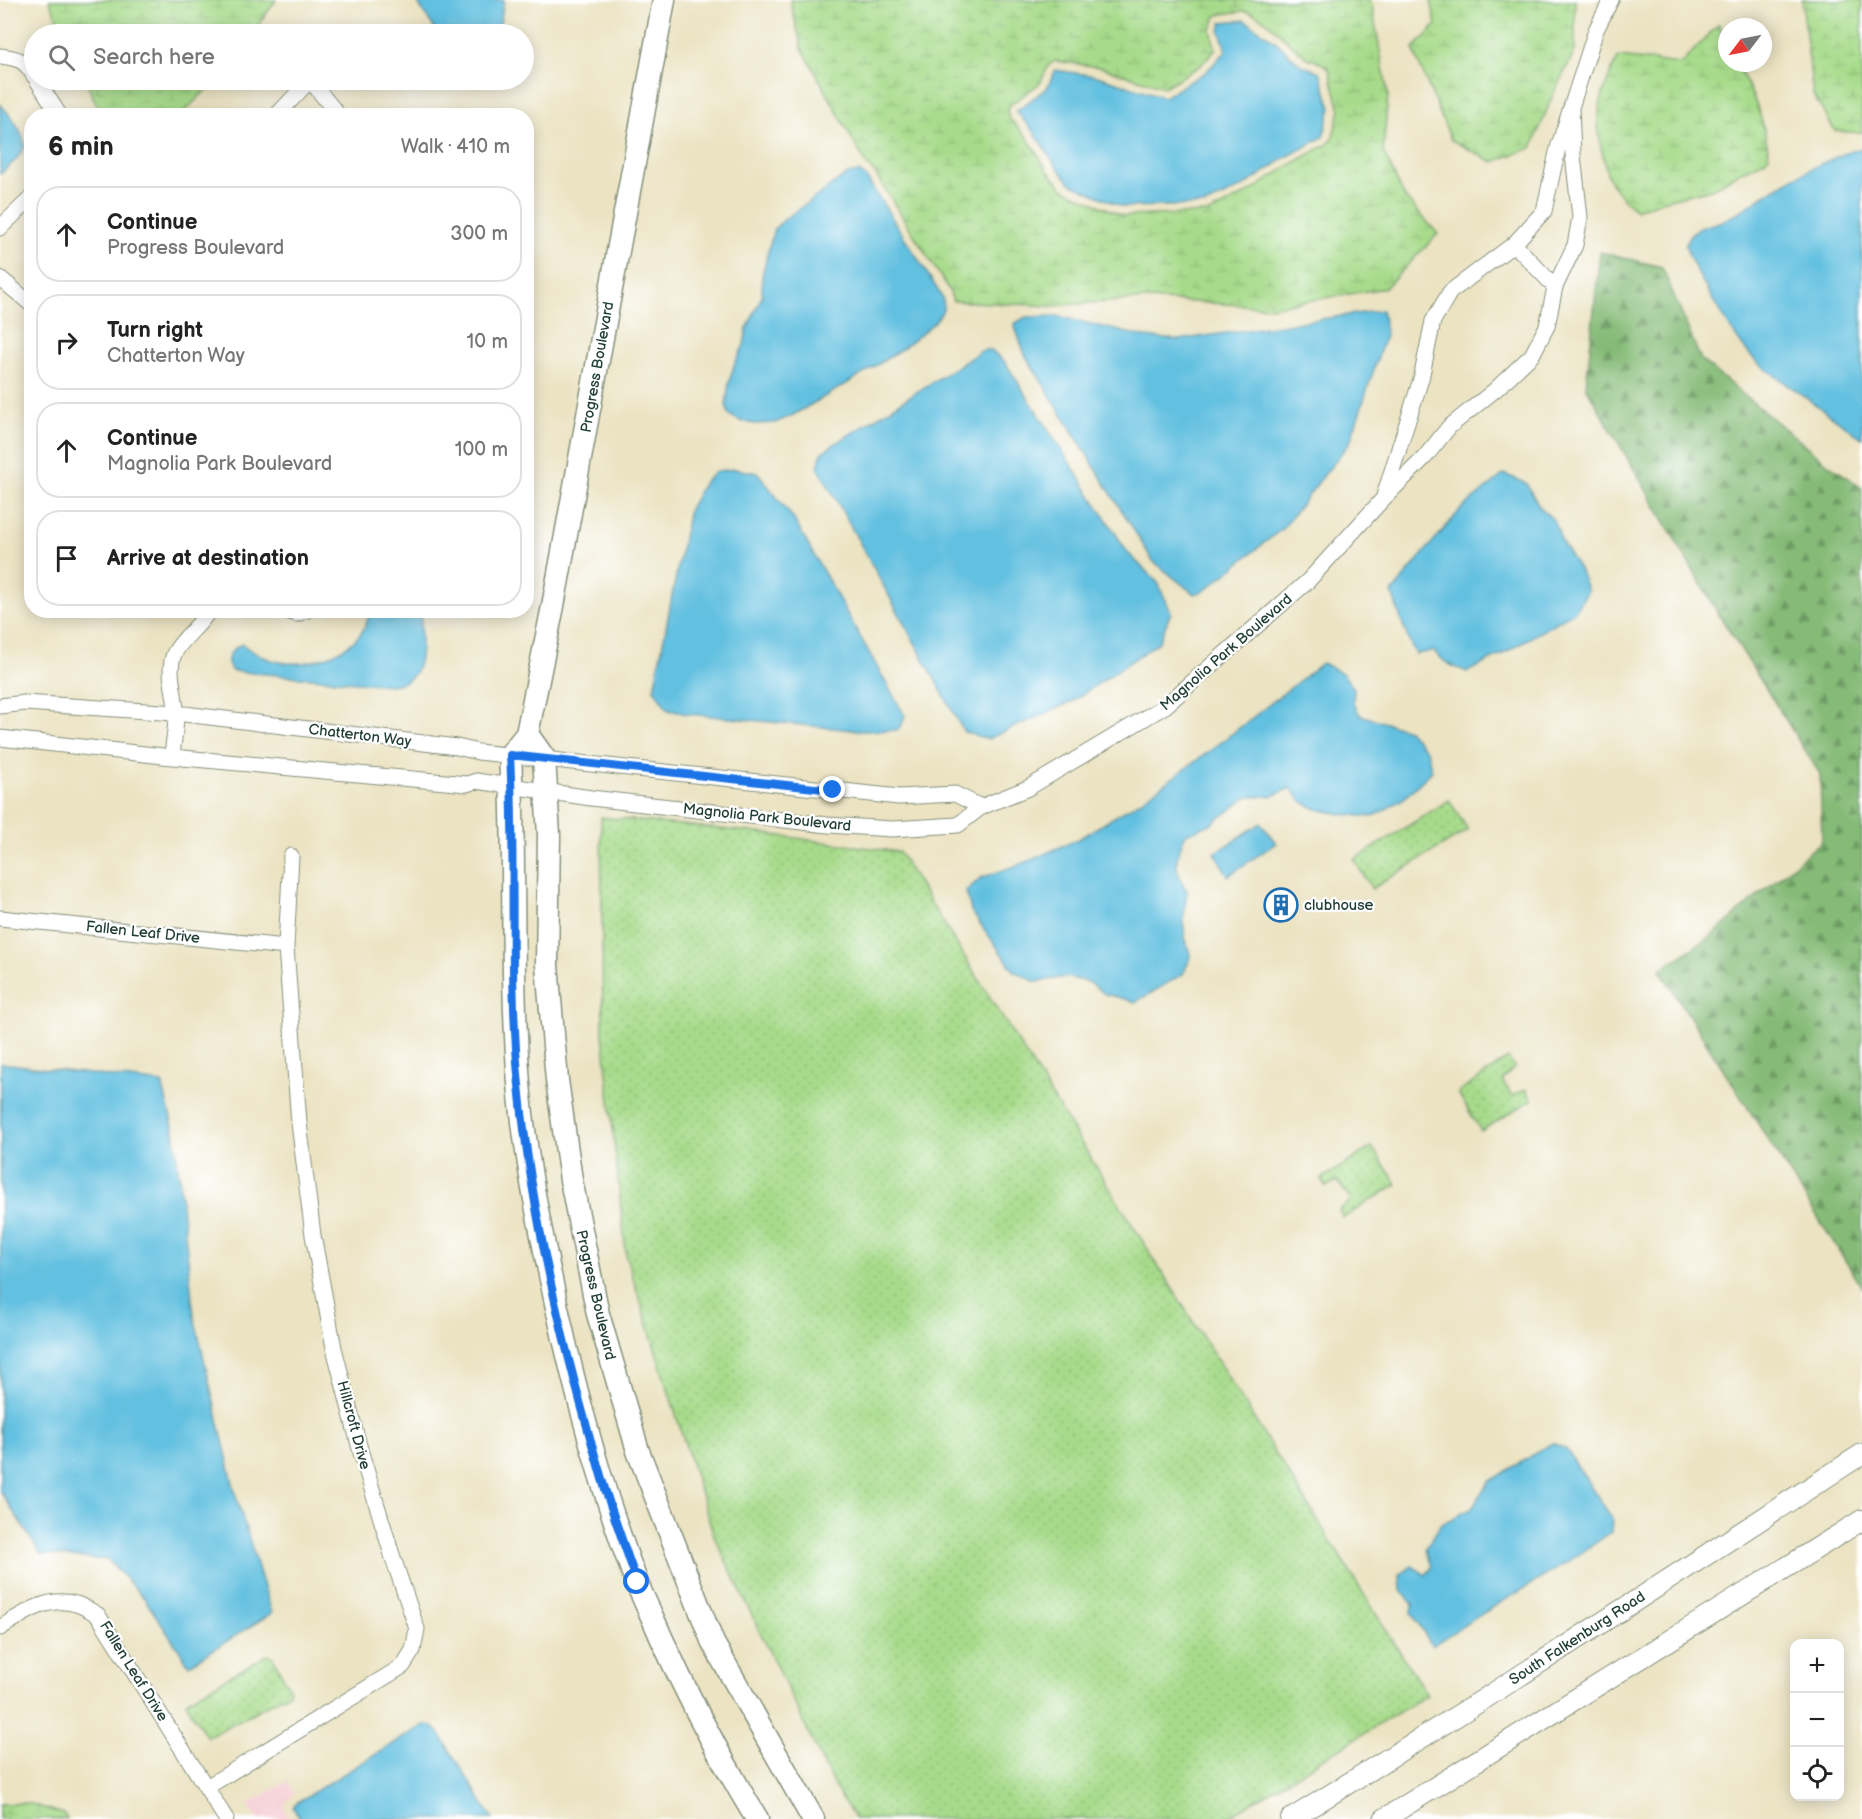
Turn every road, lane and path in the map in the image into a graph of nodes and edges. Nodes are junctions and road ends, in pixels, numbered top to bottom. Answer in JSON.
{"nodes":[{"id":1,"x":664,"y":0,"type":"edge"},
{"id":2,"x":1611,"y":0,"type":"edge"},
{"id":3,"x":0,"y":56,"type":"edge"},
{"id":4,"x":24,"y":63,"type":"edge"},
{"id":5,"x":43,"y":90,"type":"edge"},
{"id":6,"x":301,"y":90,"type":"edge"},
{"id":7,"x":318,"y":90,"type":"edge"},
{"id":8,"x":1571,"y":107,"type":"junction"},
{"id":9,"x":55,"y":108,"type":"edge"},
{"id":10,"x":284,"y":108,"type":"edge"},
{"id":11,"x":333,"y":108,"type":"edge"},
{"id":12,"x":24,"y":205,"type":"edge"},
{"id":13,"x":0,"y":228,"type":"edge"},
{"id":14,"x":1514,"y":244,"type":"junction"},
{"id":15,"x":0,"y":278,"type":"edge"},
{"id":16,"x":1555,"y":287,"type":"junction"},
{"id":17,"x":24,"y":298,"type":"edge"},
{"id":18,"x":1383,"y":499,"type":"junction"},
{"id":19,"x":203,"y":618,"type":"edge"},
{"id":20,"x":0,"y":706,"type":"edge"},
{"id":21,"x":176,"y":712,"type":"junction"},
{"id":22,"x":527,"y":734,"type":"junction"},
{"id":23,"x":0,"y":738,"type":"edge"},
{"id":24,"x":510,"y":755,"type":"junction"},
{"id":25,"x":172,"y":757,"type":"junction"},
{"id":26,"x":544,"y":758,"type":"junction"},
{"id":27,"x":512,"y":786,"type":"junction"},
{"id":28,"x":546,"y":792,"type":"junction"},
{"id":29,"x":981,"y":807,"type":"junction"},
{"id":30,"x":291,"y":856,"type":"dead end"},
{"id":31,"x":0,"y":918,"type":"edge"},
{"id":32,"x":286,"y":947,"type":"junction"},
{"id":33,"x":1862,"y":1454,"type":"edge"},
{"id":34,"x":1862,"y":1520,"type":"edge"},
{"id":35,"x":0,"y":1628,"type":"edge"},
{"id":36,"x":207,"y":1787,"type":"junction"},
{"id":37,"x":226,"y":1819,"type":"edge"},
{"id":38,"x":757,"y":1819,"type":"edge"},
{"id":39,"x":813,"y":1819,"type":"edge"},
{"id":40,"x":1291,"y":1819,"type":"edge"},
{"id":41,"x":1384,"y":1819,"type":"edge"}],
"edges":[{"from":1,"to":22,"type":"main road","name":"Progress Boulevard"},
{"from":2,"to":8,"type":"street","name":"Magnolia Park Boulevard"},
{"from":3,"to":4,"type":"street"},
{"from":5,"to":9,"type":"street"},
{"from":6,"to":10,"type":"street"},
{"from":7,"to":11,"type":"street"},
{"from":8,"to":14,"type":"street","name":"Magnolia Park Boulevard"},
{"from":8,"to":16,"type":"street","name":"Magnolia Park Boulevard"},
{"from":12,"to":13,"type":"street"},
{"from":14,"to":16,"type":"street"},
{"from":14,"to":18,"type":"street","name":"Magnolia Park Boulevard"},
{"from":15,"to":17,"type":"street"},
{"from":16,"to":18,"type":"street","name":"Magnolia Park Boulevard"},
{"from":18,"to":29,"type":"street","name":"Magnolia Park Boulevard"},
{"from":19,"to":21,"type":"street"},
{"from":20,"to":21,"type":"street","name":"Chatterton Way"},
{"from":21,"to":24,"type":"street","name":"Chatterton Way"},
{"from":21,"to":25,"type":"street"},
{"from":22,"to":24,"type":"main road","name":"Progress Boulevard"},
{"from":22,"to":26,"type":"main road"},
{"from":23,"to":25,"type":"street"},
{"from":24,"to":26,"type":"street","name":"Chatterton Way"},
{"from":24,"to":27,"type":"main road"},
{"from":25,"to":27,"type":"street","name":"Magnolia Park Boulevard"},
{"from":26,"to":28,"type":"main road","name":"Progress Boulevard"},
{"from":26,"to":29,"type":"street"},
{"from":27,"to":28,"type":"street","name":"Magnolia Park Boulevard"},
{"from":27,"to":38,"type":"main road"},
{"from":28,"to":29,"type":"street","name":"Magnolia Park Boulevard"},
{"from":28,"to":39,"type":"main road","name":"Progress Boulevard"},
{"from":30,"to":32,"type":"street","name":"Hillcroft Drive"},
{"from":31,"to":32,"type":"street","name":"Fallen Leaf Drive"},
{"from":32,"to":36,"type":"street","name":"Hillcroft Drive"},
{"from":33,"to":40,"type":"street","name":"South Falkenburg Road"},
{"from":34,"to":41,"type":"street"},
{"from":35,"to":36,"type":"street","name":"Fallen Leaf Drive"},
{"from":36,"to":37,"type":"street","name":"Fallen Leaf Drive"}]}
